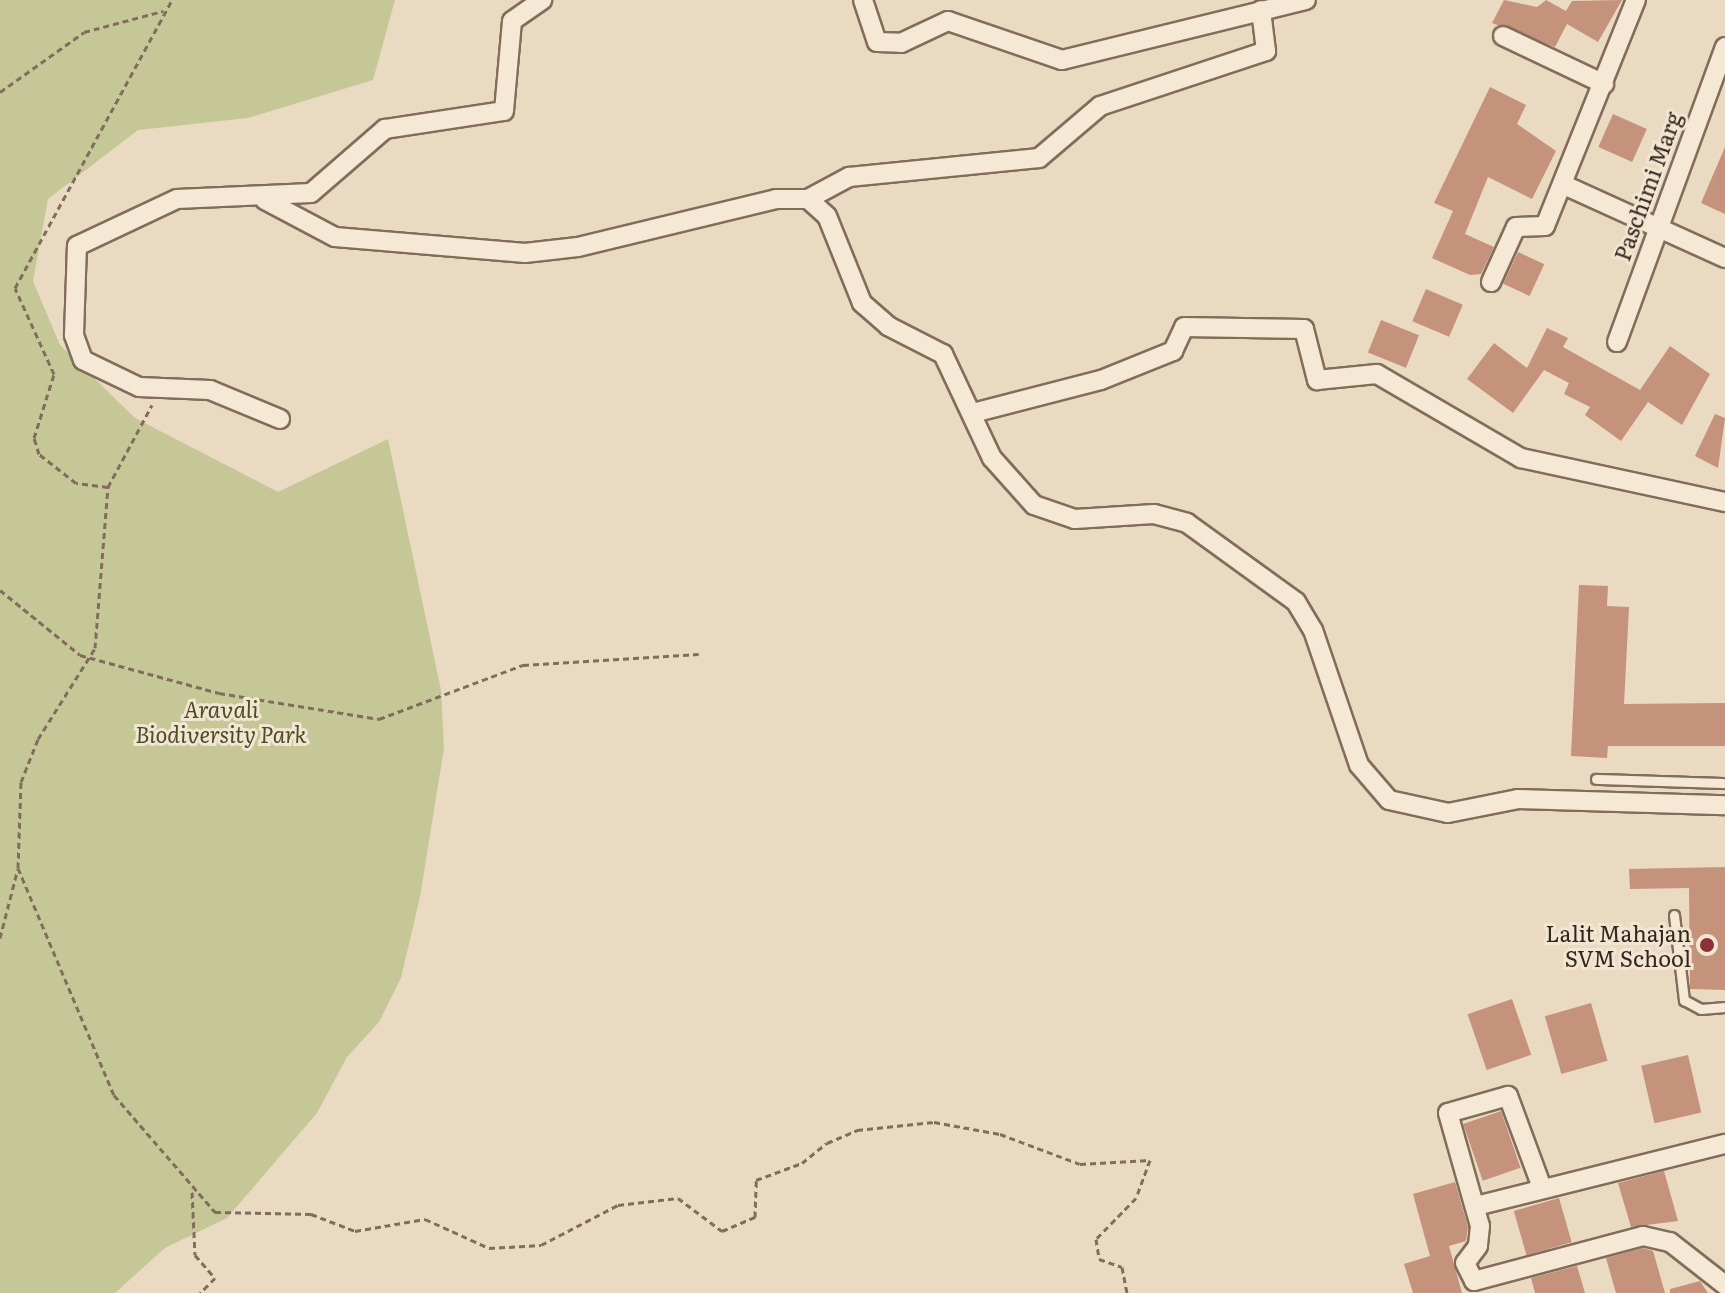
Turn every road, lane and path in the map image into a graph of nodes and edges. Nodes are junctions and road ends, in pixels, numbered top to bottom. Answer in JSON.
{"nodes":[{"id":1,"x":172,"y":0,"type":"edge"},
{"id":2,"x":542,"y":0,"type":"edge"},
{"id":3,"x":863,"y":0,"type":"edge"},
{"id":4,"x":1306,"y":0,"type":"edge"},
{"id":5,"x":1636,"y":0,"type":"edge"},
{"id":6,"x":1261,"y":10,"type":"junction"},
{"id":7,"x":1503,"y":36,"type":"dead end"},
{"id":8,"x":1725,"y":47,"type":"edge"},
{"id":9,"x":1721,"y":68,"type":"edge"},
{"id":10,"x":1604,"y":84,"type":"junction"},
{"id":11,"x":0,"y":92,"type":"edge"},
{"id":12,"x":1564,"y":185,"type":"junction"},
{"id":13,"x":808,"y":199,"type":"junction"},
{"id":14,"x":265,"y":200,"type":"junction"},
{"id":15,"x":1656,"y":229,"type":"junction"},
{"id":16,"x":1725,"y":258,"type":"edge"},
{"id":17,"x":1491,"y":282,"type":"dead end"},
{"id":18,"x":1617,"y":342,"type":"dead end"},
{"id":19,"x":162,"y":388,"type":"junction"},
{"id":20,"x":973,"y":413,"type":"junction"},
{"id":21,"x":280,"y":419,"type":"dead end"},
{"id":22,"x":1725,"y":502,"type":"edge"},
{"id":23,"x":0,"y":590,"type":"edge"},
{"id":24,"x":699,"y":654,"type":"dead end"},
{"id":25,"x":91,"y":659,"type":"junction"},
{"id":26,"x":1596,"y":779,"type":"dead end"},
{"id":27,"x":1725,"y":783,"type":"edge"},
{"id":28,"x":1725,"y":805,"type":"edge"},
{"id":29,"x":18,"y":868,"type":"junction"},
{"id":30,"x":1674,"y":915,"type":"dead end"},
{"id":31,"x":0,"y":938,"type":"edge"},
{"id":32,"x":1725,"y":1007,"type":"edge"},
{"id":33,"x":1725,"y":1144,"type":"edge"},
{"id":34,"x":1541,"y":1185,"type":"junction"},
{"id":35,"x":192,"y":1192,"type":"junction"},
{"id":36,"x":1476,"y":1206,"type":"junction"},
{"id":37,"x":1508,"y":1275,"type":"junction"},
{"id":38,"x":1725,"y":1285,"type":"edge"},
{"id":39,"x":200,"y":1293,"type":"edge"},
{"id":40,"x":1127,"y":1293,"type":"edge"},
{"id":41,"x":1515,"y":1293,"type":"edge"}],
"edges":[{"from":1,"to":11,"type":"path"},
{"from":2,"to":14,"type":"street"},
{"from":3,"to":6,"type":"street"},
{"from":4,"to":6,"type":"street"},
{"from":5,"to":10,"type":"street"},
{"from":6,"to":13,"type":"street"},
{"from":7,"to":10,"type":"street"},
{"from":8,"to":9,"type":"street","name":"Paschimi Marg"},
{"from":9,"to":15,"type":"street","name":"Paschimi Marg"},
{"from":10,"to":12,"type":"street"},
{"from":12,"to":15,"type":"street"},
{"from":12,"to":17,"type":"street"},
{"from":13,"to":14,"type":"street"},
{"from":13,"to":20,"type":"street"},
{"from":14,"to":19,"type":"street"},
{"from":15,"to":16,"type":"street"},
{"from":15,"to":18,"type":"street","name":"Paschimi Marg"},
{"from":19,"to":21,"type":"street"},
{"from":19,"to":25,"type":"path"},
{"from":20,"to":22,"type":"street"},
{"from":20,"to":28,"type":"street"},
{"from":23,"to":25,"type":"path"},
{"from":24,"to":25,"type":"path"},
{"from":25,"to":29,"type":"path"},
{"from":26,"to":27,"type":"lane"},
{"from":29,"to":31,"type":"path"},
{"from":29,"to":35,"type":"path"},
{"from":30,"to":32,"type":"lane"},
{"from":33,"to":34,"type":"street"},
{"from":34,"to":36,"type":"street"},
{"from":34,"to":36,"type":"street"},
{"from":35,"to":39,"type":"path"},
{"from":35,"to":40,"type":"path"},
{"from":36,"to":37,"type":"street"},
{"from":37,"to":38,"type":"street"},
{"from":37,"to":41,"type":"street"}]}
